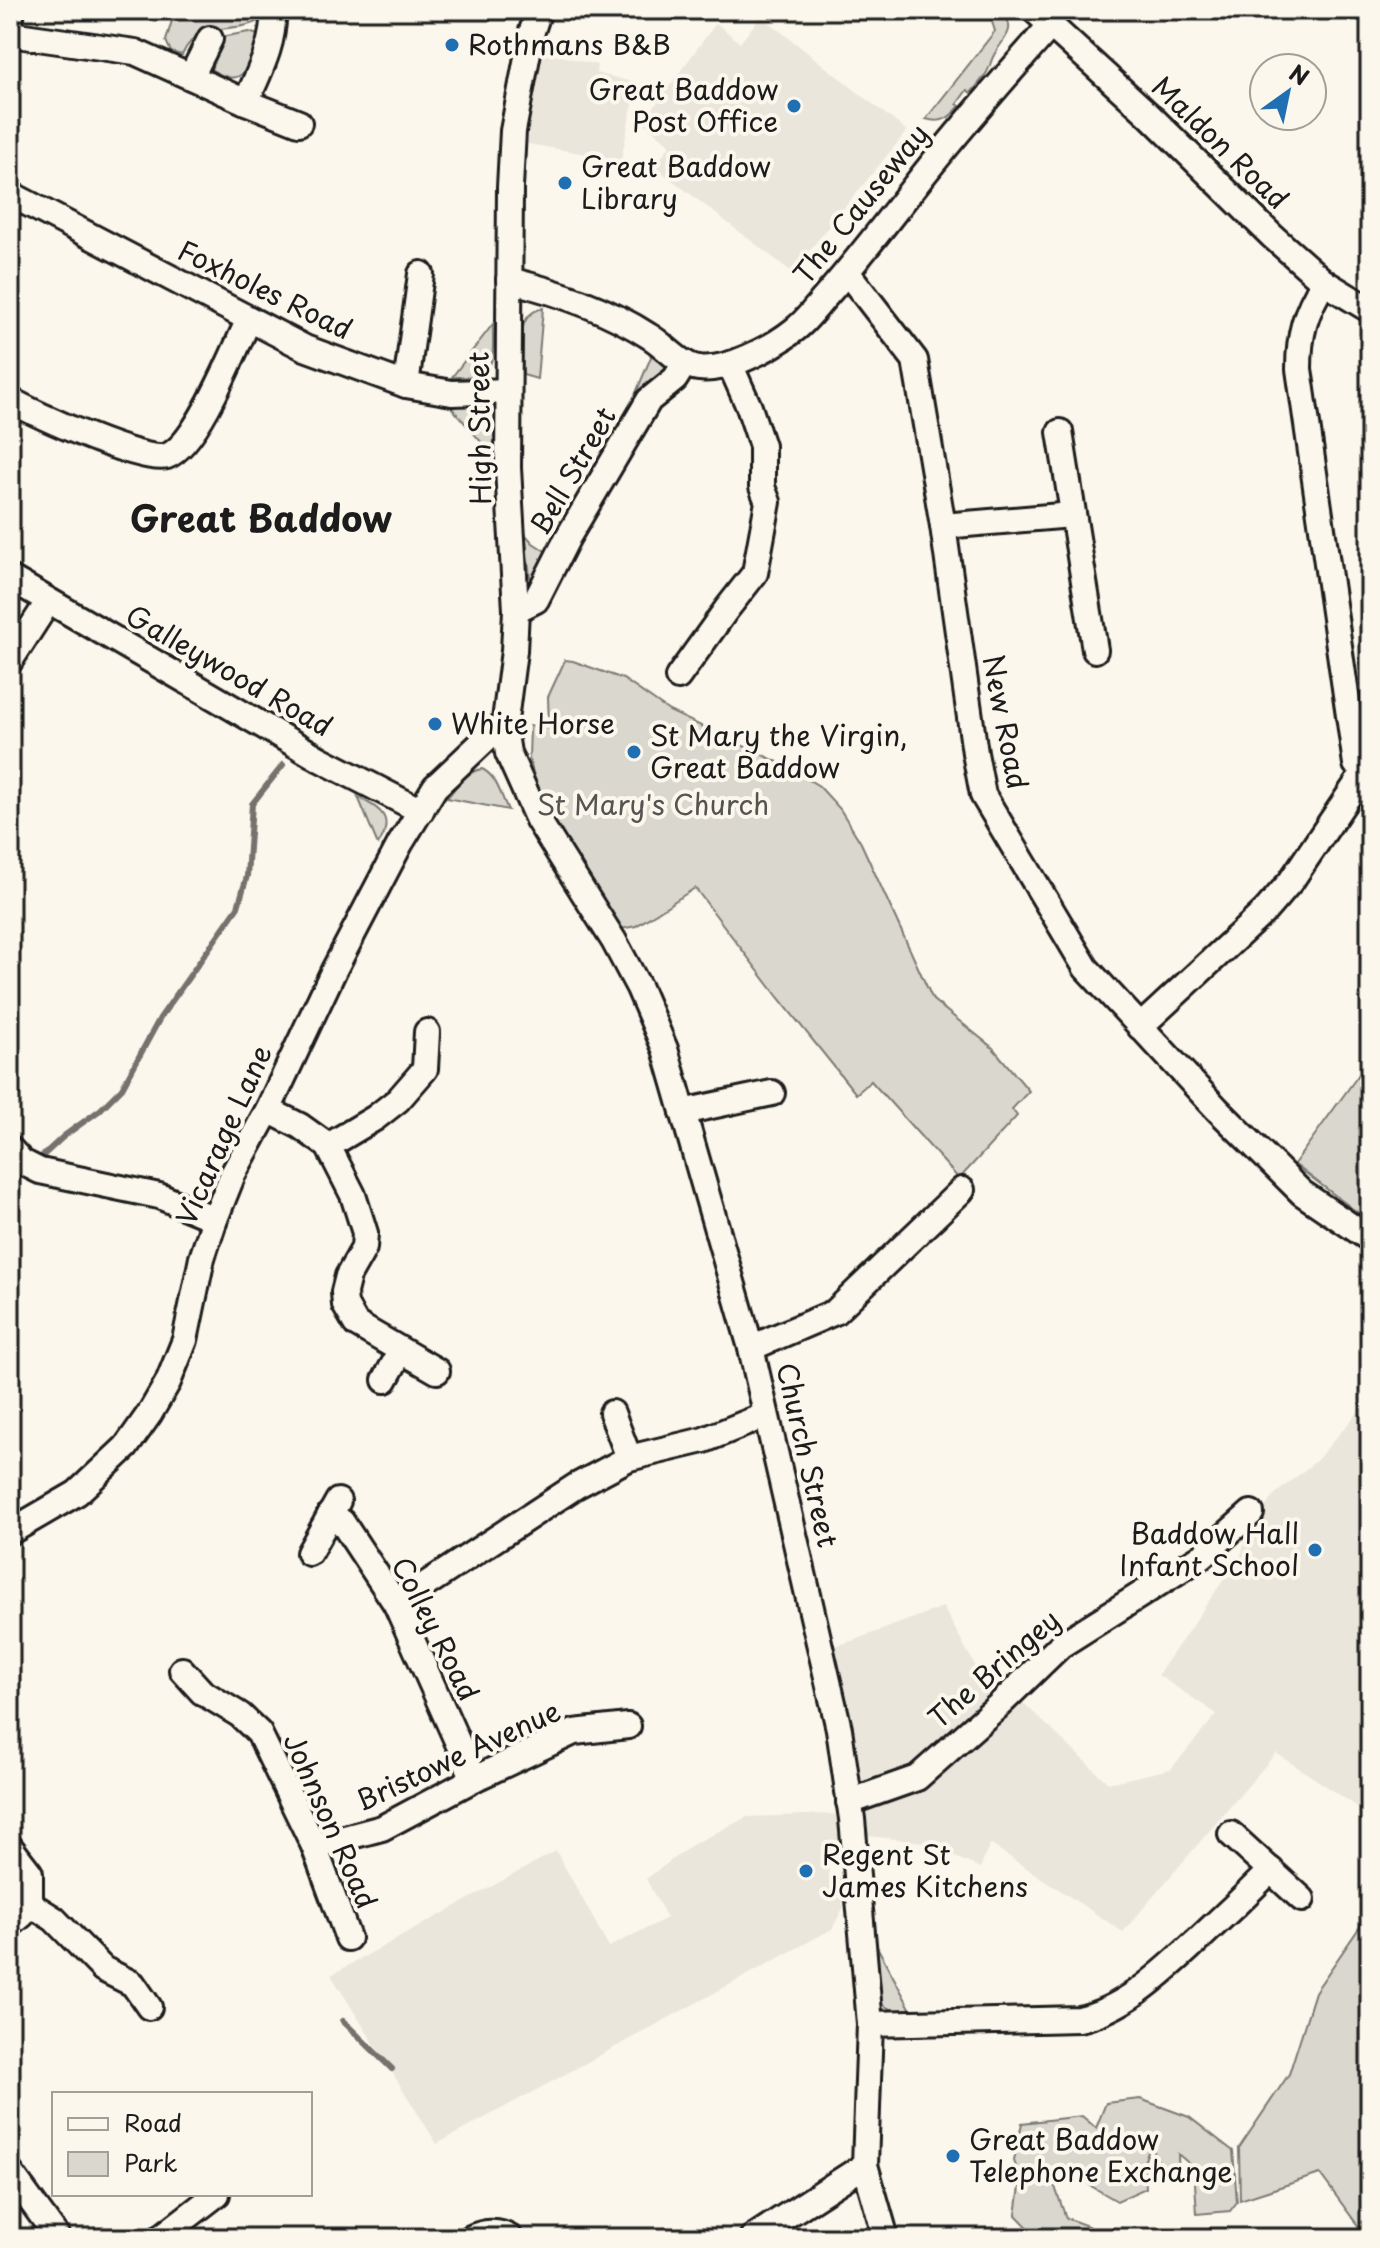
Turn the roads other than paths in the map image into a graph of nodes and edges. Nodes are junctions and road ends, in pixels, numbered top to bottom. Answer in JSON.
{"nodes":[{"id":1,"x":12,"y":10,"type":"edge"},
{"id":2,"x":273,"y":10,"type":"edge"},
{"id":3,"x":539,"y":10,"type":"edge"},
{"id":4,"x":1042,"y":18,"type":"edge"},
{"id":5,"x":10,"y":23,"type":"edge"},
{"id":6,"x":10,"y":34,"type":"edge"},
{"id":7,"x":210,"y":39,"type":"dead end"},
{"id":8,"x":191,"y":77,"type":"junction"},
{"id":9,"x":246,"y":102,"type":"junction"},
{"id":10,"x":299,"y":123,"type":"dead end"},
{"id":11,"x":10,"y":194,"type":"edge"},
{"id":12,"x":847,"y":272,"type":"junction"},
{"id":13,"x":421,"y":274,"type":"dead end"},
{"id":14,"x":509,"y":280,"type":"junction"},
{"id":15,"x":1324,"y":282,"type":"junction"},
{"id":16,"x":1370,"y":310,"type":"edge"},
{"id":17,"x":249,"y":319,"type":"junction"},
{"id":18,"x":685,"y":363,"type":"junction"},
{"id":19,"x":730,"y":364,"type":"junction"},
{"id":20,"x":406,"y":385,"type":"junction"},
{"id":21,"x":508,"y":391,"type":"junction"},
{"id":22,"x":10,"y":400,"type":"edge"},
{"id":23,"x":1060,"y":432,"type":"dead end"},
{"id":24,"x":1072,"y":515,"type":"junction"},
{"id":25,"x":943,"y":526,"type":"junction"},
{"id":26,"x":10,"y":578,"type":"edge"},
{"id":27,"x":48,"y":602,"type":"junction"},
{"id":28,"x":516,"y":610,"type":"junction"},
{"id":29,"x":1095,"y":650,"type":"dead end"},
{"id":30,"x":10,"y":661,"type":"edge"},
{"id":31,"x":678,"y":677,"type":"dead end"},
{"id":32,"x":504,"y":728,"type":"junction"},
{"id":33,"x":1367,"y":768,"type":"edge"},
{"id":34,"x":421,"y":811,"type":"junction"},
{"id":35,"x":1140,"y":1027,"type":"junction"},
{"id":36,"x":427,"y":1032,"type":"dead end"},
{"id":37,"x":772,"y":1093,"type":"dead end"},
{"id":38,"x":268,"y":1110,"type":"junction"},
{"id":39,"x":683,"y":1112,"type":"junction"},
{"id":40,"x":328,"y":1146,"type":"junction"},
{"id":41,"x":24,"y":1161,"type":"edge"},
{"id":42,"x":962,"y":1190,"type":"dead end"},
{"id":43,"x":215,"y":1219,"type":"junction"},
{"id":44,"x":1370,"y":1239,"type":"edge"},
{"id":45,"x":751,"y":1348,"type":"junction"},
{"id":46,"x":401,"y":1351,"type":"junction"},
{"id":47,"x":437,"y":1371,"type":"dead end"},
{"id":48,"x":385,"y":1380,"type":"dead end"},
{"id":49,"x":612,"y":1413,"type":"dead end"},
{"id":50,"x":766,"y":1415,"type":"junction"},
{"id":51,"x":629,"y":1458,"type":"junction"},
{"id":52,"x":1251,"y":1513,"type":"dead end"},
{"id":53,"x":10,"y":1532,"type":"edge"},
{"id":54,"x":309,"y":1553,"type":"dead end"},
{"id":55,"x":396,"y":1604,"type":"junction"},
{"id":56,"x":182,"y":1670,"type":"dead end"},
{"id":57,"x":628,"y":1726,"type":"dead end"},
{"id":58,"x":474,"y":1779,"type":"junction"},
{"id":59,"x":849,"y":1802,"type":"junction"},
{"id":60,"x":1231,"y":1834,"type":"dead end"},
{"id":61,"x":314,"y":1846,"type":"junction"},
{"id":62,"x":10,"y":1847,"type":"edge"},
{"id":63,"x":1271,"y":1870,"type":"junction"},
{"id":64,"x":1302,"y":1899,"type":"dead end"},
{"id":65,"x":30,"y":1904,"type":"junction"},
{"id":66,"x":10,"y":1925,"type":"edge"},
{"id":67,"x":348,"y":1938,"type":"dead end"},
{"id":68,"x":149,"y":2007,"type":"dead end"},
{"id":69,"x":870,"y":2024,"type":"junction"},
{"id":70,"x":865,"y":2165,"type":"junction"},
{"id":71,"x":10,"y":2172,"type":"edge"},
{"id":72,"x":214,"y":2196,"type":"edge"},
{"id":73,"x":58,"y":2238,"type":"edge"},
{"id":74,"x":160,"y":2238,"type":"edge"},
{"id":75,"x":471,"y":2238,"type":"edge"},
{"id":76,"x":510,"y":2238,"type":"edge"},
{"id":77,"x":752,"y":2238,"type":"edge"},
{"id":78,"x":886,"y":2238,"type":"edge"}],
"edges":[{"from":1,"to":5,"type":"street"},
{"from":2,"to":9,"type":"street"},
{"from":3,"to":14,"type":"street","name":"High Street"},
{"from":4,"to":12,"type":"street","name":"The Causeway"},
{"from":4,"to":15,"type":"street","name":"Maldon Road"},
{"from":6,"to":8,"type":"street"},
{"from":7,"to":8,"type":"street"},
{"from":8,"to":9,"type":"street"},
{"from":9,"to":10,"type":"street"},
{"from":11,"to":17,"type":"street","name":"Foxholes Road"},
{"from":12,"to":19,"type":"street","name":"The Causeway"},
{"from":12,"to":25,"type":"street","name":"New Road"},
{"from":13,"to":20,"type":"street"},
{"from":14,"to":18,"type":"street"},
{"from":14,"to":21,"type":"street","name":"High Street"},
{"from":15,"to":16,"type":"street","name":"Maldon Road"},
{"from":15,"to":33,"type":"street"},
{"from":17,"to":20,"type":"street","name":"Foxholes Road"},
{"from":17,"to":22,"type":"street"},
{"from":18,"to":19,"type":"street","name":"The Causeway"},
{"from":18,"to":28,"type":"street","name":"Bell Street"},
{"from":19,"to":31,"type":"street"},
{"from":20,"to":21,"type":"street","name":"Foxholes Road"},
{"from":21,"to":28,"type":"street","name":"High Street"},
{"from":23,"to":24,"type":"street"},
{"from":24,"to":25,"type":"street"},
{"from":24,"to":29,"type":"street"},
{"from":25,"to":35,"type":"street","name":"New Road"},
{"from":26,"to":27,"type":"street","name":"Galleywood Road"},
{"from":27,"to":30,"type":"street"},
{"from":27,"to":34,"type":"street","name":"Galleywood Road"},
{"from":28,"to":32,"type":"street","name":"High Street"},
{"from":32,"to":34,"type":"street"},
{"from":32,"to":39,"type":"street","name":"Church Street"},
{"from":33,"to":35,"type":"street"},
{"from":34,"to":38,"type":"street","name":"Vicarage Lane"},
{"from":35,"to":44,"type":"street","name":"New Road"},
{"from":36,"to":40,"type":"street"},
{"from":37,"to":39,"type":"street"},
{"from":38,"to":40,"type":"street"},
{"from":38,"to":43,"type":"street","name":"Vicarage Lane"},
{"from":39,"to":45,"type":"street","name":"Church Street"},
{"from":40,"to":46,"type":"street"},
{"from":41,"to":43,"type":"street"},
{"from":42,"to":45,"type":"street"},
{"from":43,"to":53,"type":"street","name":"Vicarage Lane"},
{"from":45,"to":50,"type":"street","name":"Church Street"},
{"from":46,"to":47,"type":"street"},
{"from":46,"to":48,"type":"street"},
{"from":49,"to":51,"type":"street"},
{"from":50,"to":51,"type":"street"},
{"from":50,"to":59,"type":"street","name":"Church Street"},
{"from":51,"to":55,"type":"street"},
{"from":52,"to":59,"type":"street","name":"The Bringey"},
{"from":54,"to":55,"type":"street","name":"Colley Road"},
{"from":55,"to":58,"type":"street","name":"Colley Road"},
{"from":56,"to":61,"type":"street","name":"Johnson Road"},
{"from":57,"to":58,"type":"street","name":"Bristowe Avenue"},
{"from":58,"to":61,"type":"street","name":"Bristowe Avenue"},
{"from":59,"to":69,"type":"street","name":"Church Street"},
{"from":60,"to":63,"type":"street"},
{"from":61,"to":67,"type":"street","name":"Johnson Road"},
{"from":62,"to":65,"type":"street"},
{"from":63,"to":64,"type":"street"},
{"from":63,"to":69,"type":"street"},
{"from":65,"to":66,"type":"street"},
{"from":65,"to":68,"type":"street"},
{"from":69,"to":70,"type":"street","name":"Church Street"},
{"from":70,"to":77,"type":"street"},
{"from":70,"to":78,"type":"street","name":"Church Street"},
{"from":71,"to":73,"type":"street"},
{"from":72,"to":74,"type":"street"},
{"from":75,"to":76,"type":"street"}]}
